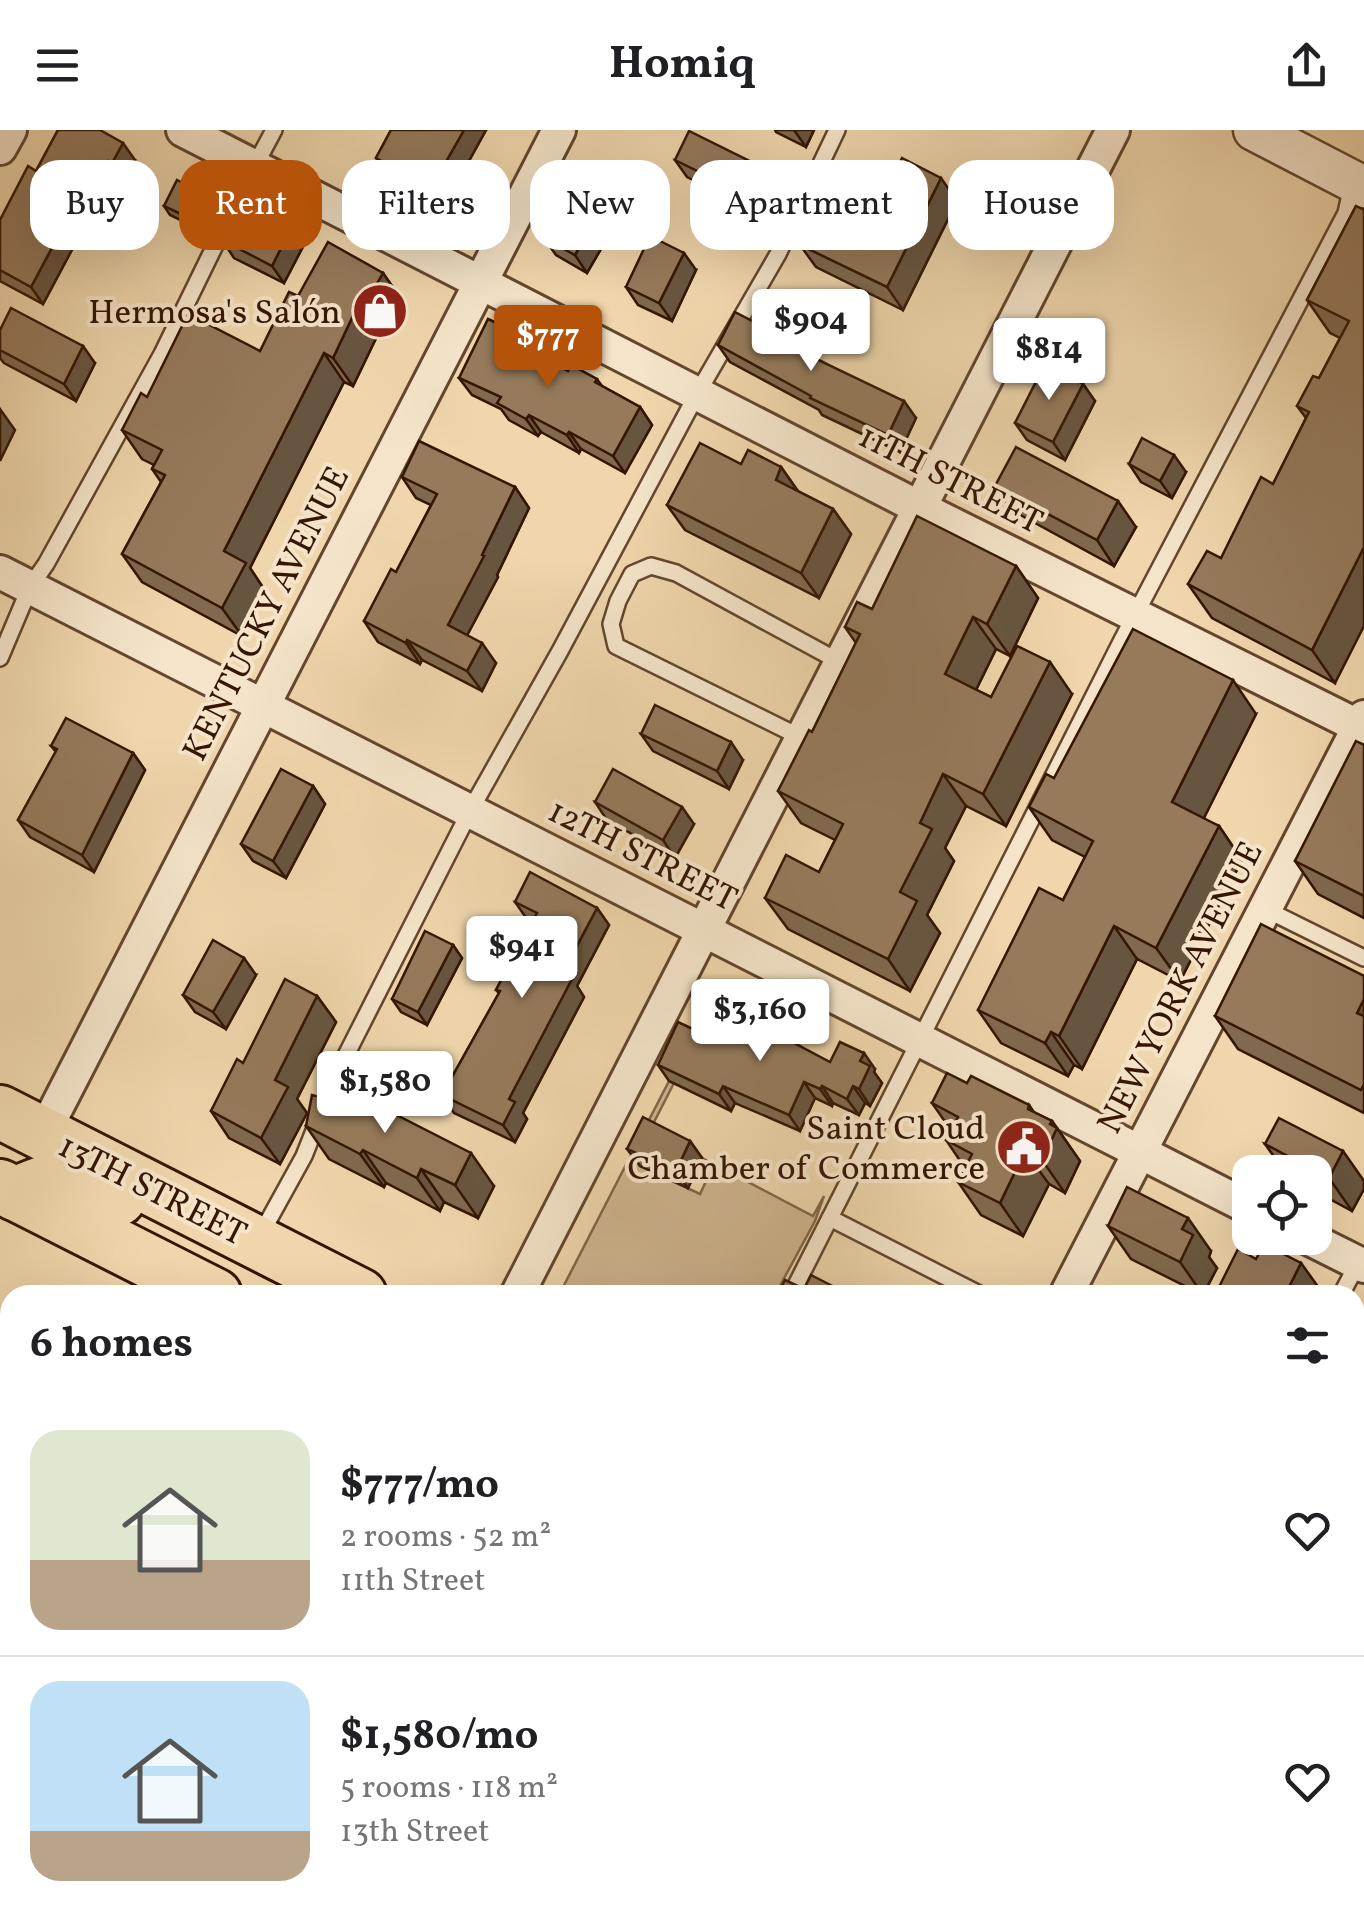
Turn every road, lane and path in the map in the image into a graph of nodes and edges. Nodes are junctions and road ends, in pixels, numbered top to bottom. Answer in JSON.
{"nodes":[{"id":1,"x":10,"y":130,"type":"edge"},
{"id":2,"x":183,"y":130,"type":"edge"},
{"id":3,"x":274,"y":130,"type":"edge"},
{"id":4,"x":559,"y":130,"type":"edge"},
{"id":5,"x":837,"y":130,"type":"edge"},
{"id":6,"x":1113,"y":130,"type":"edge"},
{"id":7,"x":1254,"y":130,"type":"edge"},
{"id":8,"x":0,"y":148,"type":"edge"},
{"id":9,"x":242,"y":160,"type":"edge"},
{"id":10,"x":257,"y":160,"type":"edge"},
{"id":11,"x":1359,"y":185,"type":"edge"},
{"id":12,"x":322,"y":201,"type":"edge"},
{"id":13,"x":213,"y":250,"type":"edge"},
{"id":14,"x":480,"y":282,"type":"junction"},
{"id":15,"x":697,"y":394,"type":"junction"},
{"id":16,"x":920,"y":508,"type":"junction"},
{"id":17,"x":0,"y":572,"type":"edge"},
{"id":18,"x":30,"y":587,"type":"junction"},
{"id":19,"x":1136,"y":615,"type":"junction"},
{"id":20,"x":0,"y":658,"type":"edge"},
{"id":21,"x":840,"y":662,"type":"junction"},
{"id":22,"x":263,"y":706,"type":"junction"},
{"id":23,"x":1362,"y":724,"type":"edge"},
{"id":24,"x":802,"y":738,"type":"junction"},
{"id":25,"x":470,"y":811,"type":"junction"},
{"id":26,"x":1264,"y":909,"type":"junction"},
{"id":27,"x":704,"y":930,"type":"junction"},
{"id":28,"x":1364,"y":958,"type":"edge"},
{"id":29,"x":920,"y":1040,"type":"junction"},
{"id":30,"x":14,"y":1130,"type":"edge"},
{"id":31,"x":1139,"y":1151,"type":"junction"},
{"id":32,"x":1232,"y":1199,"type":"edge"},
{"id":33,"x":6,"y":1200,"type":"edge"},
{"id":34,"x":830,"y":1218,"type":"junction"},
{"id":35,"x":257,"y":1242,"type":"junction"},
{"id":36,"x":1332,"y":1248,"type":"edge"},
{"id":37,"x":1362,"y":1260,"type":"edge"},
{"id":38,"x":193,"y":1285,"type":"edge"},
{"id":39,"x":341,"y":1285,"type":"edge"},
{"id":40,"x":523,"y":1285,"type":"edge"},
{"id":41,"x":796,"y":1285,"type":"edge"},
{"id":42,"x":961,"y":1285,"type":"edge"},
{"id":43,"x":1071,"y":1285,"type":"edge"},
{"id":44,"x":1347,"y":1285,"type":"edge"}],
"edges":[{"from":1,"to":8,"type":"street"},
{"from":2,"to":9,"type":"street","name":"11TH STREET"},
{"from":3,"to":10,"type":"lane"},
{"from":4,"to":14,"type":"street","name":"KENTUCKY AVENUE"},
{"from":5,"to":15,"type":"lane"},
{"from":6,"to":16,"type":"street"},
{"from":7,"to":11,"type":"street"},
{"from":11,"to":19,"type":"lane"},
{"from":12,"to":14,"type":"street","name":"11TH STREET"},
{"from":13,"to":18,"type":"lane"},
{"from":14,"to":15,"type":"street","name":"11TH STREET"},
{"from":14,"to":22,"type":"street","name":"KENTUCKY AVENUE"},
{"from":15,"to":16,"type":"street","name":"11TH STREET"},
{"from":15,"to":25,"type":"lane"},
{"from":16,"to":19,"type":"street","name":"11TH STREET"},
{"from":16,"to":21,"type":"street"},
{"from":17,"to":18,"type":"street","name":"12TH STREET"},
{"from":18,"to":20,"type":"lane"},
{"from":18,"to":22,"type":"street","name":"12TH STREET"},
{"from":19,"to":23,"type":"street","name":"11TH STREET"},
{"from":19,"to":29,"type":"lane"},
{"from":21,"to":24,"type":"street"},
{"from":21,"to":24,"type":"lane"},
{"from":22,"to":25,"type":"street","name":"12TH STREET"},
{"from":22,"to":30,"type":"street","name":"KENTUCKY AVENUE"},
{"from":23,"to":26,"type":"street","name":"NEW YORK AVENUE"},
{"from":24,"to":27,"type":"street"},
{"from":25,"to":27,"type":"street","name":"12TH STREET"},
{"from":25,"to":35,"type":"lane"},
{"from":26,"to":28,"type":"lane"},
{"from":26,"to":31,"type":"street","name":"NEW YORK AVENUE"},
{"from":27,"to":29,"type":"street","name":"12TH STREET"},
{"from":27,"to":40,"type":"street"},
{"from":29,"to":31,"type":"street","name":"12TH STREET"},
{"from":29,"to":34,"type":"lane"},
{"from":30,"to":35,"type":"highway","name":"13TH STREET"},
{"from":31,"to":32,"type":"street","name":"12TH STREET"},
{"from":31,"to":43,"type":"street","name":"NEW YORK AVENUE"},
{"from":33,"to":35,"type":"highway"},
{"from":33,"to":38,"type":"highway","name":"13TH STREET"},
{"from":34,"to":41,"type":"lane"},
{"from":34,"to":42,"type":"lane"},
{"from":35,"to":39,"type":"highway","name":"13TH STREET"},
{"from":36,"to":37,"type":"street"},
{"from":37,"to":44,"type":"lane"}]}
